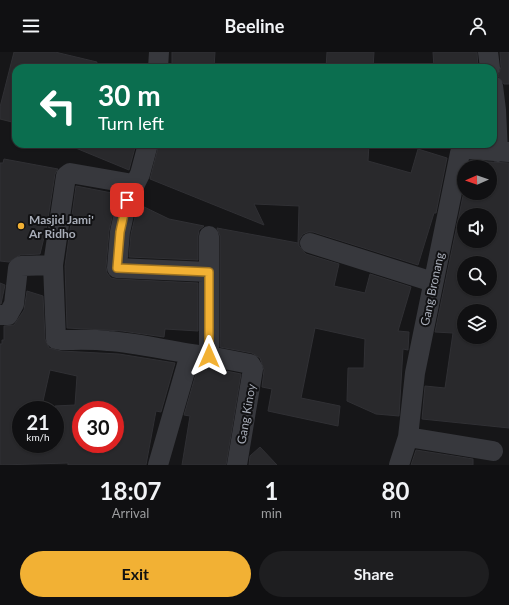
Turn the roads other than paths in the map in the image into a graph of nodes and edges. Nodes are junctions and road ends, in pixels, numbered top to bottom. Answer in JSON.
{"nodes":[{"id":1,"x":159,"y":52,"type":"edge"},
{"id":2,"x":488,"y":52,"type":"edge"},
{"id":3,"x":158,"y":64,"type":"edge"},
{"id":4,"x":490,"y":64,"type":"edge"},
{"id":5,"x":497,"y":116,"type":"edge"},
{"id":6,"x":147,"y":148,"type":"edge"},
{"id":7,"x":503,"y":152,"type":"edge"},
{"id":8,"x":133,"y":184,"type":"junction"},
{"id":9,"x":209,"y":236,"type":"dead end"},
{"id":10,"x":310,"y":243,"type":"dead end"},
{"id":11,"x":53,"y":265,"type":"junction"},
{"id":12,"x":209,"y":272,"type":"junction"},
{"id":13,"x":433,"y":282,"type":"junction"},
{"id":14,"x":0,"y":315,"type":"edge"},
{"id":15,"x":200,"y":355,"type":"junction"},
{"id":16,"x":408,"y":437,"type":"junction"},
{"id":17,"x":493,"y":451,"type":"dead end"},
{"id":18,"x":158,"y":465,"type":"edge"},
{"id":19,"x":237,"y":465,"type":"edge"},
{"id":20,"x":399,"y":465,"type":"edge"}],
"edges":[{"from":1,"to":3,"type":"street"},
{"from":2,"to":4,"type":"street"},
{"from":5,"to":7,"type":"street"},
{"from":6,"to":8,"type":"street"},
{"from":7,"to":13,"type":"street","name":"Gang Bronang"},
{"from":8,"to":11,"type":"street"},
{"from":8,"to":12,"type":"street"},
{"from":9,"to":12,"type":"street"},
{"from":10,"to":13,"type":"street"},
{"from":11,"to":14,"type":"street"},
{"from":11,"to":15,"type":"street"},
{"from":12,"to":15,"type":"street"},
{"from":13,"to":16,"type":"street","name":"Gang Bronang"},
{"from":15,"to":18,"type":"street"},
{"from":15,"to":19,"type":"street","name":"Gang Kinoy"},
{"from":16,"to":17,"type":"street"},
{"from":16,"to":20,"type":"street","name":"Gang Bronang"}]}
